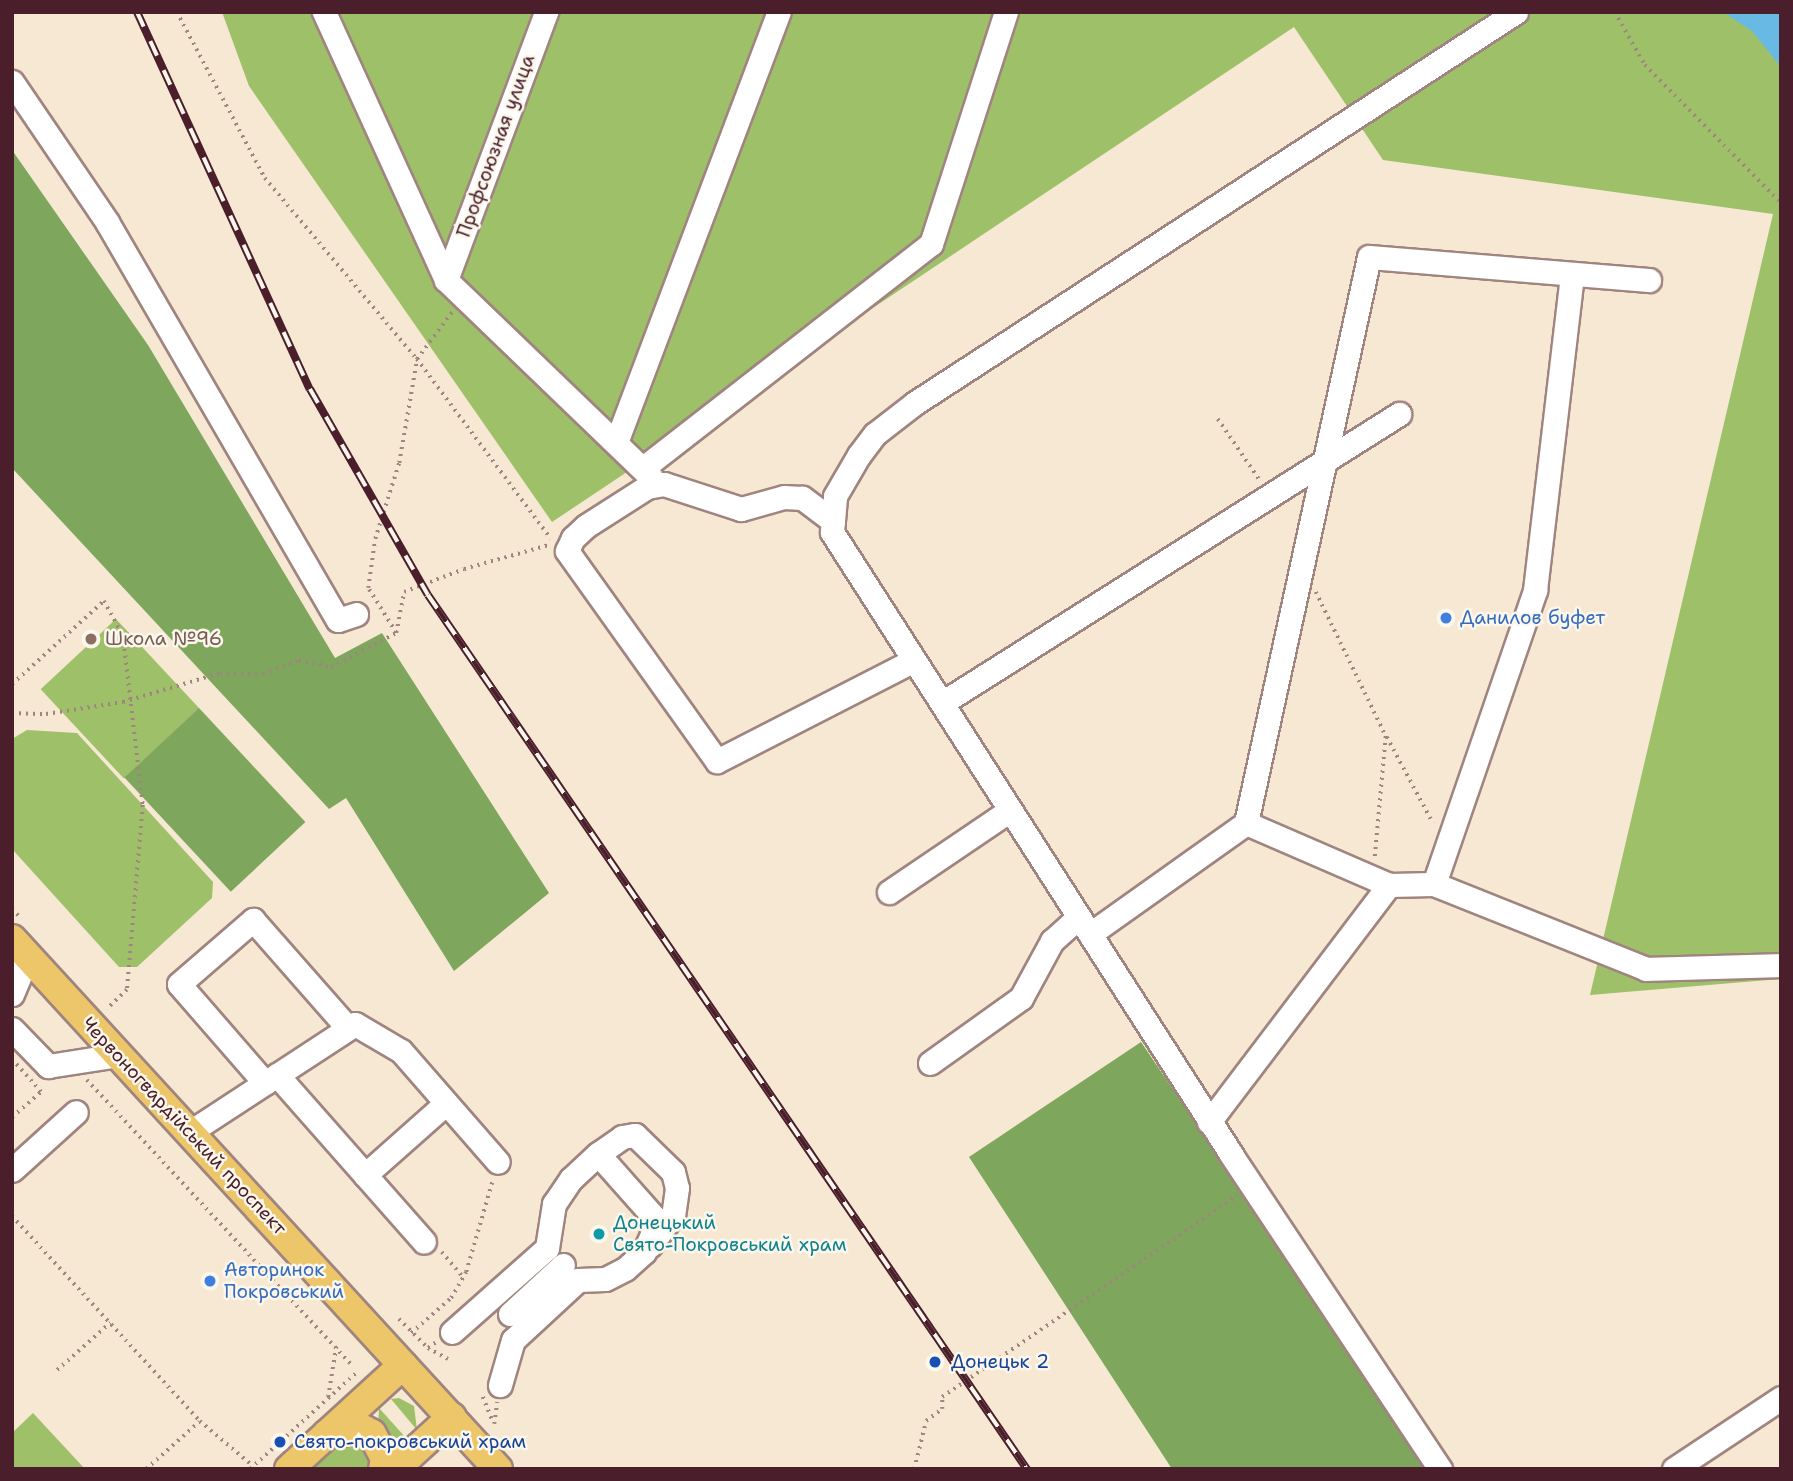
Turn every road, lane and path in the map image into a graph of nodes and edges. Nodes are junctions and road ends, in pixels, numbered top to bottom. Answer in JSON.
{"nodes":[{"id":1,"x":177,"y":12,"type":"edge"},
{"id":2,"x":324,"y":12,"type":"edge"},
{"id":3,"x":546,"y":12,"type":"edge"},
{"id":4,"x":779,"y":12,"type":"edge"},
{"id":5,"x":1006,"y":12,"type":"edge"},
{"id":6,"x":1516,"y":12,"type":"edge"},
{"id":7,"x":1615,"y":12,"type":"edge"},
{"id":8,"x":12,"y":82,"type":"edge"},
{"id":9,"x":1781,"y":203,"type":"edge"},
{"id":10,"x":1572,"y":274,"type":"junction"},
{"id":11,"x":446,"y":280,"type":"junction"},
{"id":12,"x":1649,"y":280,"type":"dead end"},
{"id":13,"x":463,"y":296,"type":"junction"},
{"id":14,"x":417,"y":359,"type":"junction"},
{"id":15,"x":1399,"y":414,"type":"dead end"},
{"id":16,"x":1218,"y":419,"type":"dead end"},
{"id":17,"x":617,"y":440,"type":"junction"},
{"id":18,"x":1325,"y":460,"type":"junction"},
{"id":19,"x":651,"y":477,"type":"junction"},
{"id":20,"x":1270,"y":495,"type":"junction"},
{"id":21,"x":833,"y":522,"type":"junction"},
{"id":22,"x":1303,"y":564,"type":"junction"},
{"id":23,"x":356,"y":614,"type":"dead end"},
{"id":24,"x":396,"y":633,"type":"dead end"},
{"id":25,"x":914,"y":660,"type":"junction"},
{"id":26,"x":12,"y":684,"type":"edge"},
{"id":27,"x":942,"y":703,"type":"junction"},
{"id":28,"x":1386,"y":736,"type":"junction"},
{"id":29,"x":1010,"y":810,"type":"junction"},
{"id":30,"x":1247,"y":823,"type":"junction"},
{"id":31,"x":1447,"y":848,"type":"junction"},
{"id":32,"x":1381,"y":881,"type":"junction"},
{"id":33,"x":1434,"y":884,"type":"junction"},
{"id":34,"x":889,"y":892,"type":"dead end"},
{"id":35,"x":1084,"y":926,"type":"junction"},
{"id":36,"x":20,"y":948,"type":"edge"},
{"id":37,"x":1781,"y":965,"type":"edge"},
{"id":38,"x":12,"y":994,"type":"edge"},
{"id":39,"x":106,"y":1010,"type":"dead end"},
{"id":40,"x":348,"y":1028,"type":"junction"},
{"id":41,"x":12,"y":1029,"type":"edge"},
{"id":42,"x":119,"y":1055,"type":"junction"},
{"id":43,"x":12,"y":1060,"type":"edge"},
{"id":44,"x":930,"y":1063,"type":"dead end"},
{"id":45,"x":72,"y":1064,"type":"junction"},
{"id":46,"x":271,"y":1079,"type":"junction"},
{"id":47,"x":446,"y":1103,"type":"junction"},
{"id":48,"x":76,"y":1112,"type":"dead end"},
{"id":49,"x":12,"y":1117,"type":"edge"},
{"id":50,"x":1209,"y":1122,"type":"junction"},
{"id":51,"x":190,"y":1132,"type":"junction"},
{"id":52,"x":598,"y":1154,"type":"junction"},
{"id":53,"x":498,"y":1162,"type":"joint"},
{"id":54,"x":12,"y":1170,"type":"edge"},
{"id":55,"x":365,"y":1175,"type":"junction"},
{"id":56,"x":1252,"y":1186,"type":"junction"},
{"id":57,"x":12,"y":1216,"type":"edge"},
{"id":58,"x":19,"y":1223,"type":"junction"},
{"id":59,"x":12,"y":1228,"type":"edge"},
{"id":60,"x":424,"y":1242,"type":"joint"},
{"id":61,"x":547,"y":1248,"type":"junction"},
{"id":62,"x":644,"y":1252,"type":"junction"},
{"id":63,"x":571,"y":1273,"type":"junction"},
{"id":64,"x":463,"y":1277,"type":"junction"},
{"id":65,"x":485,"y":1303,"type":"junction"},
{"id":66,"x":510,"y":1314,"type":"junction"},
{"id":67,"x":399,"y":1319,"type":"dead end"},
{"id":68,"x":110,"y":1323,"type":"junction"},
{"id":69,"x":452,"y":1332,"type":"joint"},
{"id":70,"x":411,"y":1333,"type":"junction"},
{"id":71,"x":513,"y":1340,"type":"junction"},
{"id":72,"x":335,"y":1347,"type":"junction"},
{"id":73,"x":428,"y":1348,"type":"junction"},
{"id":74,"x":448,"y":1359,"type":"dead end"},
{"id":75,"x":352,"y":1365,"type":"dead end"},
{"id":76,"x":403,"y":1365,"type":"junction"},
{"id":77,"x":57,"y":1370,"type":"dead end"},
{"id":78,"x":358,"y":1371,"type":"dead end"},
{"id":79,"x":492,"y":1391,"type":"joint"},
{"id":80,"x":1781,"y":1398,"type":"edge"},
{"id":81,"x":327,"y":1399,"type":"junction"},
{"id":82,"x":452,"y":1417,"type":"junction"},
{"id":83,"x":200,"y":1421,"type":"junction"},
{"id":84,"x":494,"y":1424,"type":"dead end"},
{"id":85,"x":327,"y":1434,"type":"junction"},
{"id":86,"x":252,"y":1468,"type":"edge"},
{"id":87,"x":145,"y":1469,"type":"edge"},
{"id":88,"x":289,"y":1469,"type":"edge"},
{"id":89,"x":383,"y":1469,"type":"edge"},
{"id":90,"x":395,"y":1469,"type":"edge"},
{"id":91,"x":498,"y":1469,"type":"edge"},
{"id":92,"x":914,"y":1469,"type":"edge"},
{"id":93,"x":1440,"y":1469,"type":"edge"},
{"id":94,"x":1674,"y":1469,"type":"edge"}],
"edges":[{"from":1,"to":14,"type":"path"},
{"from":2,"to":11,"type":"lane"},
{"from":3,"to":11,"type":"lane","name":"Профсоюзная улица"},
{"from":4,"to":17,"type":"lane"},
{"from":5,"to":19,"type":"lane"},
{"from":6,"to":21,"type":"lane"},
{"from":7,"to":9,"type":"path"},
{"from":8,"to":23,"type":"lane"},
{"from":10,"to":12,"type":"lane"},
{"from":10,"to":18,"type":"lane"},
{"from":10,"to":31,"type":"lane"},
{"from":11,"to":13,"type":"lane"},
{"from":13,"to":14,"type":"path"},
{"from":13,"to":17,"type":"lane"},
{"from":14,"to":24,"type":"path"},
{"from":15,"to":18,"type":"lane"},
{"from":16,"to":20,"type":"path"},
{"from":17,"to":19,"type":"lane"},
{"from":18,"to":20,"type":"lane"},
{"from":18,"to":22,"type":"lane"},
{"from":19,"to":21,"type":"lane"},
{"from":19,"to":25,"type":"lane"},
{"from":20,"to":27,"type":"lane"},
{"from":21,"to":25,"type":"lane"},
{"from":22,"to":28,"type":"path"},
{"from":22,"to":30,"type":"lane"},
{"from":25,"to":27,"type":"lane"},
{"from":26,"to":39,"type":"path"},
{"from":27,"to":29,"type":"lane"},
{"from":28,"to":31,"type":"path"},
{"from":28,"to":32,"type":"path"},
{"from":29,"to":34,"type":"lane"},
{"from":29,"to":35,"type":"lane"},
{"from":30,"to":32,"type":"lane"},
{"from":30,"to":35,"type":"lane"},
{"from":31,"to":33,"type":"lane"},
{"from":32,"to":33,"type":"lane"},
{"from":32,"to":50,"type":"lane"},
{"from":33,"to":37,"type":"lane"},
{"from":35,"to":44,"type":"lane"},
{"from":35,"to":50,"type":"lane"},
{"from":36,"to":38,"type":"lane"},
{"from":36,"to":42,"type":"main road","name":"Червоногвардійський проспект"},
{"from":40,"to":46,"type":"lane"},
{"from":40,"to":46,"type":"lane"},
{"from":40,"to":47,"type":"lane"},
{"from":41,"to":45,"type":"lane"},
{"from":42,"to":45,"type":"lane"},
{"from":42,"to":51,"type":"main road","name":"Червоногвардійський проспект"},
{"from":43,"to":49,"type":"path"},
{"from":45,"to":72,"type":"path"},
{"from":46,"to":51,"type":"lane"},
{"from":46,"to":55,"type":"lane"},
{"from":47,"to":53,"type":"lane"},
{"from":47,"to":55,"type":"lane"},
{"from":48,"to":54,"type":"lane"},
{"from":50,"to":56,"type":"lane"},
{"from":51,"to":76,"type":"main road","name":"Червоногвардійський проспект"},
{"from":52,"to":61,"type":"lane"},
{"from":52,"to":62,"type":"lane"},
{"from":52,"to":62,"type":"lane"},
{"from":53,"to":64,"type":"path"},
{"from":55,"to":60,"type":"lane"},
{"from":56,"to":92,"type":"path"},
{"from":56,"to":93,"type":"lane"},
{"from":57,"to":58,"type":"path"},
{"from":58,"to":59,"type":"path"},
{"from":58,"to":68,"type":"path"},
{"from":60,"to":64,"type":"path"},
{"from":61,"to":63,"type":"lane"},
{"from":61,"to":65,"type":"lane"},
{"from":62,"to":63,"type":"lane"},
{"from":63,"to":66,"type":"lane"},
{"from":63,"to":71,"type":"lane"},
{"from":64,"to":70,"type":"path"},
{"from":65,"to":66,"type":"lane"},
{"from":65,"to":69,"type":"lane"},
{"from":66,"to":71,"type":"lane"},
{"from":67,"to":70,"type":"path"},
{"from":68,"to":77,"type":"path"},
{"from":68,"to":83,"type":"path"},
{"from":69,"to":73,"type":"path"},
{"from":70,"to":73,"type":"path"},
{"from":71,"to":79,"type":"lane"},
{"from":72,"to":75,"type":"path"},
{"from":72,"to":81,"type":"path"},
{"from":73,"to":74,"type":"path"},
{"from":76,"to":82,"type":"main road","name":"Червоногвардійський проспект"},
{"from":76,"to":85,"type":"main road"},
{"from":78,"to":81,"type":"path"},
{"from":79,"to":84,"type":"path"},
{"from":80,"to":94,"type":"lane"},
{"from":81,"to":86,"type":"path"},
{"from":82,"to":90,"type":"main road"},
{"from":82,"to":91,"type":"main road","name":"Червоногвардійський проспект"},
{"from":83,"to":86,"type":"path"},
{"from":83,"to":87,"type":"path"},
{"from":85,"to":88,"type":"main road"},
{"from":85,"to":89,"type":"main road"}]}
